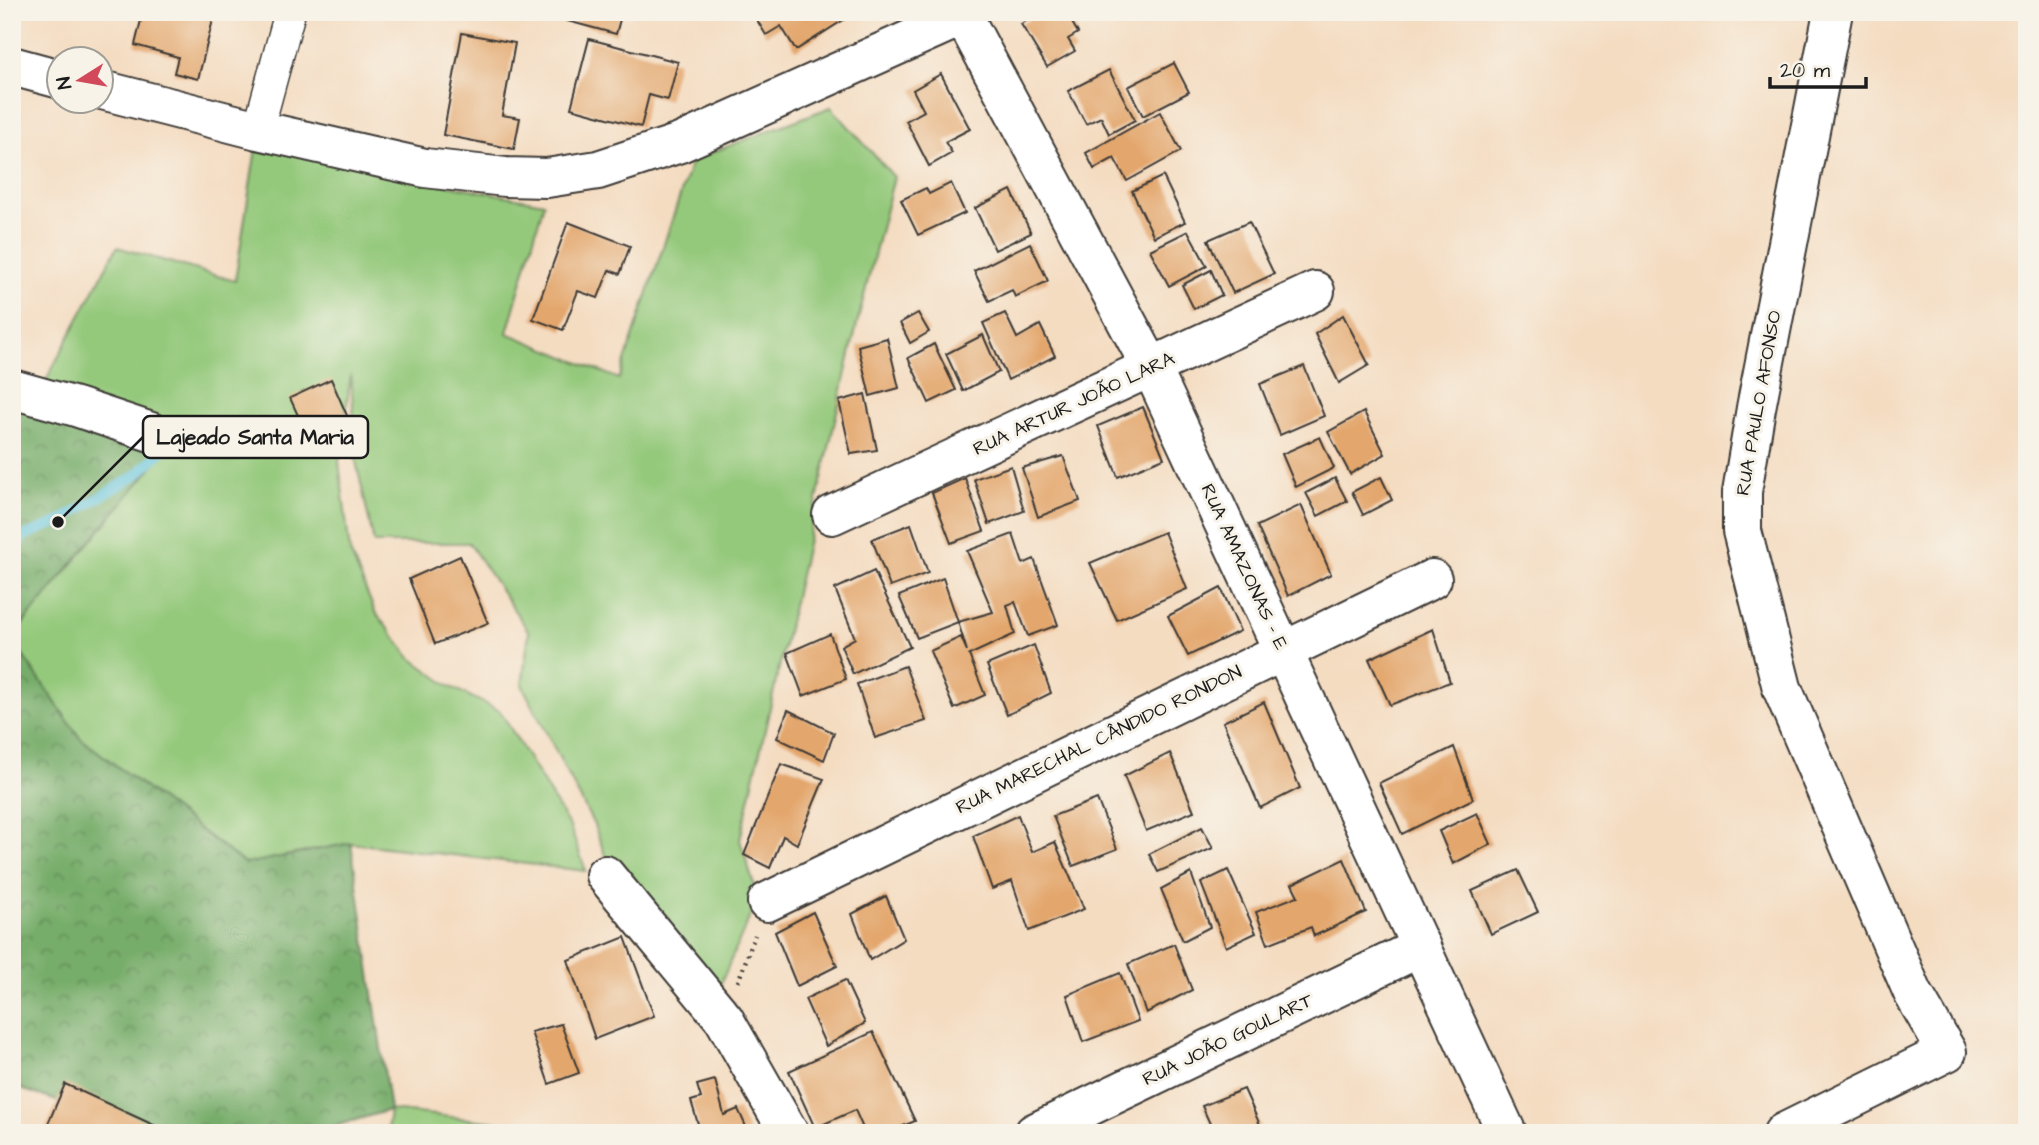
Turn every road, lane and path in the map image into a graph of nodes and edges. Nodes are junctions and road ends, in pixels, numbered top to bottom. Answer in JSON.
{"nodes":[{"id":1,"x":290,"y":12,"type":"edge"},
{"id":2,"x":1833,"y":12,"type":"edge"},
{"id":3,"x":962,"y":14,"type":"edge"},
{"id":4,"x":12,"y":66,"type":"edge"},
{"id":5,"x":46,"y":75,"type":"edge"},
{"id":6,"x":116,"y":94,"type":"edge"},
{"id":7,"x":258,"y":130,"type":"junction"},
{"id":8,"x":1315,"y":291,"type":"dead end"},
{"id":9,"x":1152,"y":369,"type":"junction"},
{"id":10,"x":12,"y":389,"type":"edge"},
{"id":11,"x":151,"y":432,"type":"dead end"},
{"id":12,"x":832,"y":515,"type":"dead end"},
{"id":13,"x":1432,"y":579,"type":"dead end"},
{"id":14,"x":1283,"y":651,"type":"junction"},
{"id":15,"x":606,"y":875,"type":"dead end"},
{"id":16,"x":767,"y":902,"type":"joint"},
{"id":17,"x":1421,"y":947,"type":"junction"},
{"id":18,"x":724,"y":1019,"type":"junction"},
{"id":19,"x":789,"y":1133,"type":"edge"},
{"id":20,"x":1034,"y":1133,"type":"edge"},
{"id":21,"x":1507,"y":1133,"type":"edge"},
{"id":22,"x":1783,"y":1133,"type":"edge"}],
"edges":[{"from":1,"to":7,"type":"street"},
{"from":2,"to":22,"type":"street","name":"RUA PAULO AFONSO"},
{"from":3,"to":7,"type":"street"},
{"from":3,"to":9,"type":"street","name":"RUA AMAZONAS - E"},
{"from":4,"to":5,"type":"street"},
{"from":6,"to":7,"type":"street"},
{"from":8,"to":9,"type":"street","name":"RUA ARTUR JOÃO LARA"},
{"from":9,"to":12,"type":"street","name":"RUA ARTUR JOÃO LARA"},
{"from":9,"to":14,"type":"street","name":"RUA AMAZONAS - E"},
{"from":10,"to":11,"type":"street"},
{"from":13,"to":14,"type":"street","name":"RUA MARECHAL CÂNDIDO RONDON"},
{"from":14,"to":16,"type":"street","name":"RUA MARECHAL CÂNDIDO RONDON"},
{"from":14,"to":17,"type":"street","name":"RUA AMAZONAS - E"},
{"from":15,"to":18,"type":"street"},
{"from":16,"to":18,"type":"path"},
{"from":17,"to":20,"type":"street","name":"RUA JOÃO GOULART"},
{"from":17,"to":21,"type":"street","name":"RUA AMAZONAS - E"},
{"from":18,"to":19,"type":"street"}]}
